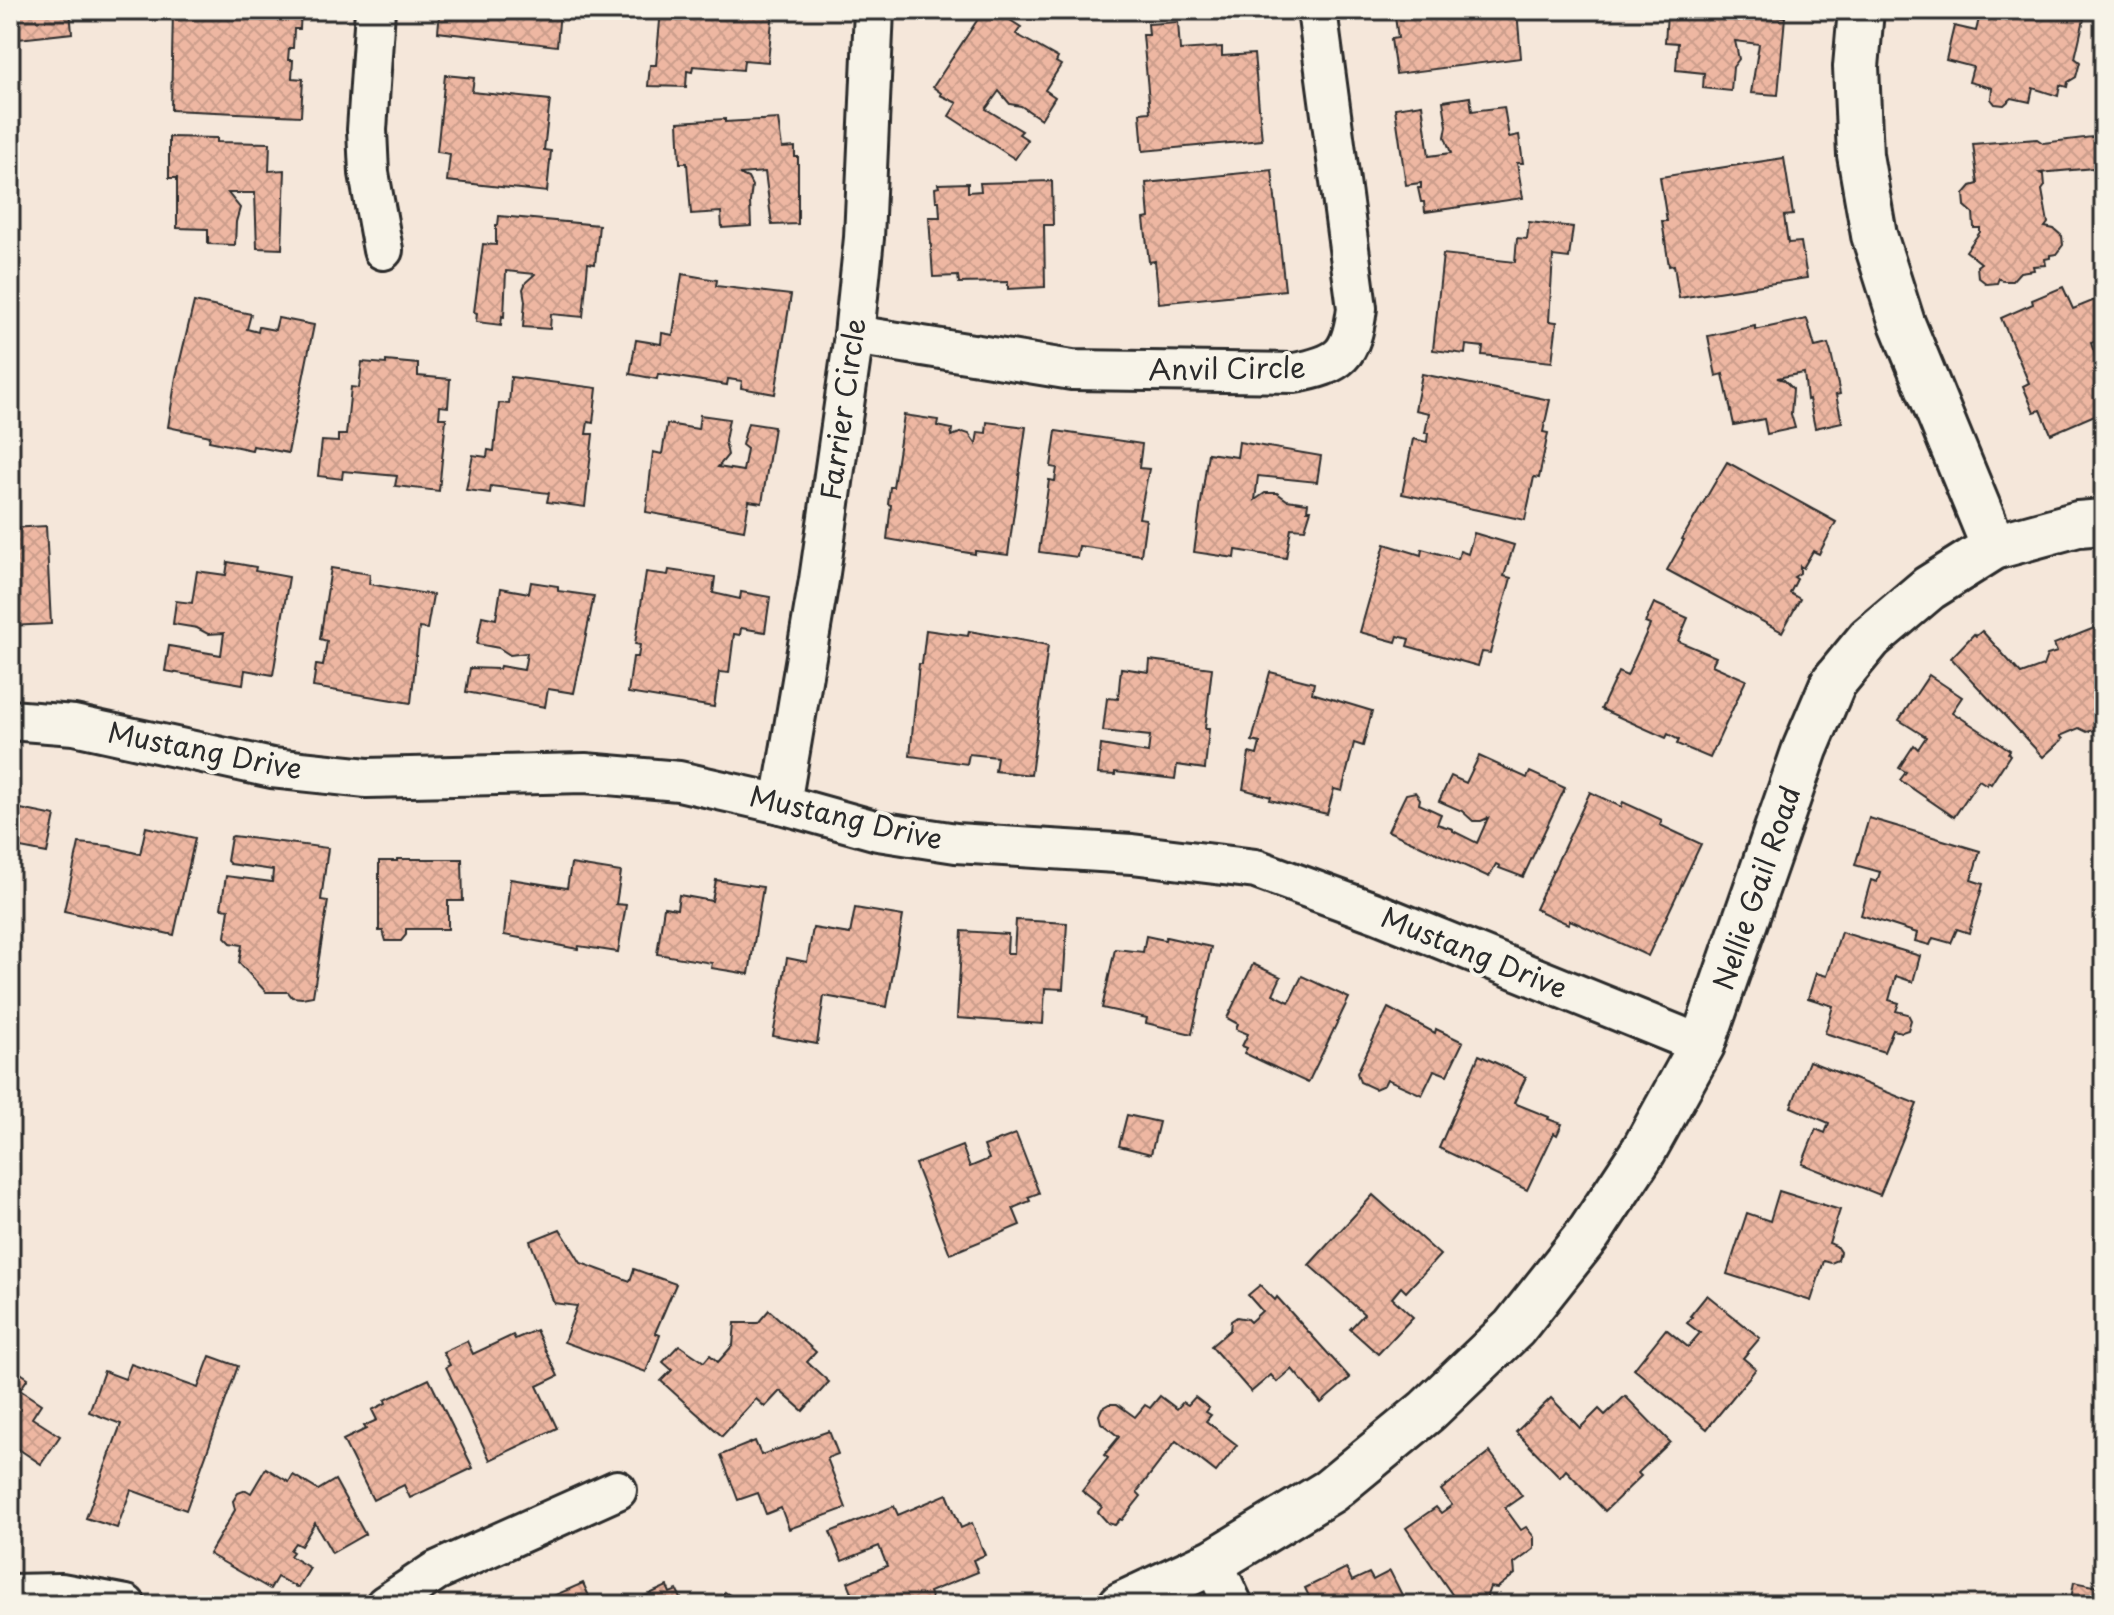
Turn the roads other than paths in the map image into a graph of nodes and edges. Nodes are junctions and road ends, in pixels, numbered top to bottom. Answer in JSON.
{"nodes":[{"id":1,"x":375,"y":10,"type":"edge"},
{"id":2,"x":874,"y":10,"type":"edge"},
{"id":3,"x":1317,"y":10,"type":"edge"},
{"id":4,"x":1861,"y":10,"type":"edge"},
{"id":5,"x":383,"y":250,"type":"dead end"},
{"id":6,"x":854,"y":335,"type":"junction"},
{"id":7,"x":2104,"y":522,"type":"edge"},
{"id":8,"x":1994,"y":547,"type":"junction"},
{"id":9,"x":10,"y":720,"type":"edge"},
{"id":10,"x":781,"y":804,"type":"junction"},
{"id":11,"x":1702,"y":1045,"type":"junction"},
{"id":12,"x":617,"y":1490,"type":"dead end"},
{"id":13,"x":1213,"y":1562,"type":"junction"},
{"id":14,"x":10,"y":1594,"type":"edge"},
{"id":15,"x":126,"y":1605,"type":"edge"},
{"id":16,"x":385,"y":1605,"type":"edge"},
{"id":17,"x":1121,"y":1605,"type":"edge"},
{"id":18,"x":1233,"y":1605,"type":"edge"}],
"edges":[{"from":1,"to":5,"type":"street"},
{"from":2,"to":6,"type":"street","name":"Farrier Circle"},
{"from":3,"to":6,"type":"street","name":"Anvil Circle"},
{"from":4,"to":8,"type":"street"},
{"from":6,"to":10,"type":"street","name":"Farrier Circle"},
{"from":7,"to":8,"type":"street","name":"Nellie Gail Road"},
{"from":8,"to":11,"type":"street","name":"Nellie Gail Road"},
{"from":9,"to":10,"type":"street","name":"Mustang Drive"},
{"from":10,"to":11,"type":"street","name":"Mustang Drive"},
{"from":11,"to":13,"type":"street","name":"Nellie Gail Road"},
{"from":12,"to":16,"type":"street"},
{"from":13,"to":17,"type":"street","name":"Nellie Gail Road"},
{"from":13,"to":18,"type":"street"},
{"from":14,"to":15,"type":"street"}]}
